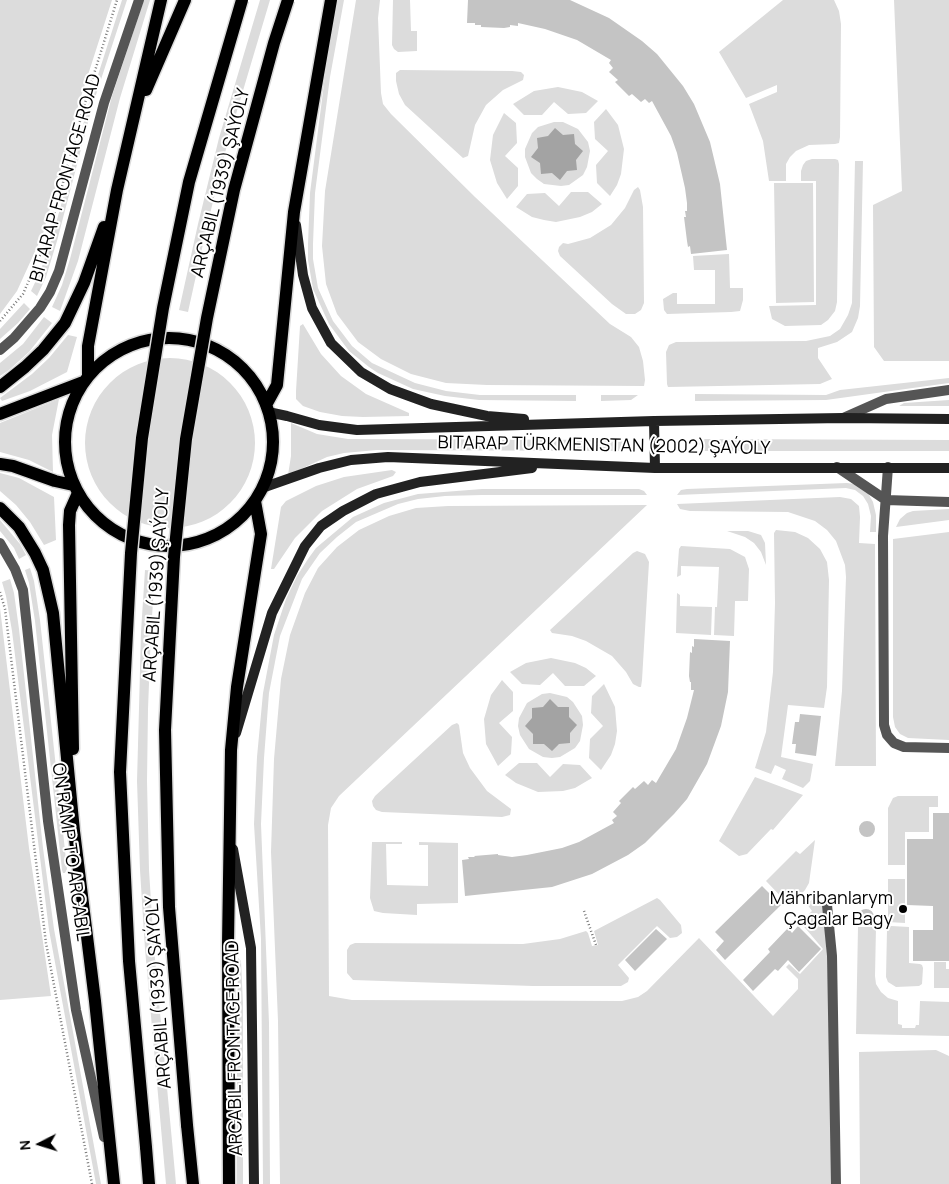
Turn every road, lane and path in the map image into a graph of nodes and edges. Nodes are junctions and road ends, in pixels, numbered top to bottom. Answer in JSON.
{"nodes":[{"id":1,"x":117,"y":0,"type":"edge"},
{"id":2,"x":139,"y":0,"type":"edge"},
{"id":3,"x":161,"y":0,"type":"edge"},
{"id":4,"x":185,"y":0,"type":"edge"},
{"id":5,"x":242,"y":0,"type":"edge"},
{"id":6,"x":288,"y":0,"type":"edge"},
{"id":7,"x":331,"y":0,"type":"edge"},
{"id":8,"x":132,"y":122,"type":"junction"},
{"id":9,"x":117,"y":190,"type":"junction"},
{"id":10,"x":294,"y":212,"type":"junction"},
{"id":11,"x":0,"y":321,"type":"edge"},
{"id":12,"x":0,"y":350,"type":"edge"},
{"id":13,"x":86,"y":379,"type":"junction"},
{"id":14,"x":0,"y":387,"type":"edge"},
{"id":15,"x":949,"y":390,"type":"edge"},
{"id":16,"x":267,"y":409,"type":"junction"},
{"id":17,"x":0,"y":414,"type":"edge"},
{"id":18,"x":843,"y":418,"type":"junction"},
{"id":19,"x":949,"y":419,"type":"edge"},
{"id":20,"x":654,"y":421,"type":"junction"},
{"id":21,"x":570,"y":424,"type":"junction"},
{"id":22,"x":0,"y":464,"type":"edge"},
{"id":23,"x":568,"y":464,"type":"junction"},
{"id":24,"x":837,"y":467,"type":"junction"},
{"id":25,"x":888,"y":467,"type":"junction"},
{"id":26,"x":655,"y":468,"type":"junction"},
{"id":27,"x":949,"y":468,"type":"edge"},
{"id":28,"x":262,"y":488,"type":"junction"},
{"id":29,"x":76,"y":489,"type":"junction"},
{"id":30,"x":255,"y":500,"type":"junction"},
{"id":31,"x":886,"y":500,"type":"junction"},
{"id":32,"x":949,"y":502,"type":"edge"},
{"id":33,"x":0,"y":508,"type":"edge"},
{"id":34,"x":0,"y":543,"type":"edge"},
{"id":35,"x":0,"y":592,"type":"edge"},
{"id":36,"x":949,"y":748,"type":"edge"},
{"id":37,"x":231,"y":750,"type":"junction"},
{"id":38,"x":229,"y":823,"type":"junction"},
{"id":39,"x":74,"y":831,"type":"junction"},
{"id":40,"x":827,"y":904,"type":"dead end"},
{"id":41,"x":584,"y":911,"type":"dead end"},
{"id":42,"x":596,"y":945,"type":"dead end"},
{"id":43,"x":111,"y":1168,"type":"junction"},
{"id":44,"x":92,"y":1184,"type":"edge"},
{"id":45,"x":114,"y":1184,"type":"edge"},
{"id":46,"x":149,"y":1184,"type":"edge"},
{"id":47,"x":193,"y":1184,"type":"edge"},
{"id":48,"x":229,"y":1184,"type":"edge"},
{"id":49,"x":254,"y":1184,"type":"edge"},
{"id":50,"x":836,"y":1184,"type":"edge"}],
"edges":[{"from":1,"to":11,"type":"path"},
{"from":2,"to":12,"type":"street","name":"BITARAP FRONTAGE ROAD"},
{"from":3,"to":8,"type":"main road"},
{"from":4,"to":8,"type":"main road"},
{"from":5,"to":46,"type":"main road","name":"ARÇABIL (1939) ŞAÝOLY","bridge":true},
{"from":6,"to":47,"type":"main road","name":"ARÇABIL (1939) ŞAÝOLY","bridge":true},
{"from":7,"to":10,"type":"main road"},
{"from":8,"to":9,"type":"main road"},
{"from":9,"to":13,"type":"main road"},
{"from":9,"to":14,"type":"main road"},
{"from":10,"to":16,"type":"main road"},
{"from":10,"to":21,"type":"main road"},
{"from":13,"to":16,"type":"main road"},
{"from":13,"to":17,"type":"main road"},
{"from":13,"to":29,"type":"main road"},
{"from":15,"to":18,"type":"street"},
{"from":16,"to":21,"type":"main road","name":"BITARAP TÜRKMENISTAN (2002) ŞAÝOLY"},
{"from":16,"to":28,"type":"main road"},
{"from":18,"to":19,"type":"main road","name":"BITARAP TÜRKMENISTAN (2002) ŞAÝOLY"},
{"from":18,"to":20,"type":"main road","name":"BITARAP TÜRKMENISTAN (2002) ŞAÝOLY"},
{"from":20,"to":21,"type":"main road","name":"BITARAP TÜRKMENISTAN (2002) ŞAÝOLY"},
{"from":20,"to":26,"type":"main road"},
{"from":22,"to":29,"type":"main road"},
{"from":23,"to":26,"type":"main road","name":"BITARAP TÜRKMENISTAN (2002) ŞAÝOLY"},
{"from":23,"to":28,"type":"main road","name":"BITARAP TÜRKMENISTAN (2002) ŞAÝOLY"},
{"from":23,"to":37,"type":"main road"},
{"from":24,"to":25,"type":"main road","name":"BITARAP TÜRKMENISTAN (2002) ŞAÝOLY"},
{"from":24,"to":26,"type":"main road","name":"BITARAP TÜRKMENISTAN (2002) ŞAÝOLY"},
{"from":24,"to":31,"type":"street"},
{"from":25,"to":27,"type":"main road","name":"BITARAP TÜRKMENISTAN (2002) ŞAÝOLY"},
{"from":25,"to":31,"type":"street"},
{"from":28,"to":30,"type":"main road"},
{"from":29,"to":30,"type":"main road"},
{"from":29,"to":39,"type":"main road"},
{"from":30,"to":37,"type":"main road"},
{"from":31,"to":32,"type":"street"},
{"from":31,"to":36,"type":"street"},
{"from":33,"to":39,"type":"main road"},
{"from":34,"to":43,"type":"street","name":"ON RAMP TO ARCABIL"},
{"from":35,"to":44,"type":"path"},
{"from":37,"to":38,"type":"main road"},
{"from":38,"to":48,"type":"main road"},
{"from":38,"to":49,"type":"main road","name":"ARCABIL FRONTAGE ROAD"},
{"from":39,"to":43,"type":"main road"},
{"from":40,"to":50,"type":"street"},
{"from":41,"to":42,"type":"path"},
{"from":43,"to":45,"type":"main road"}]}
